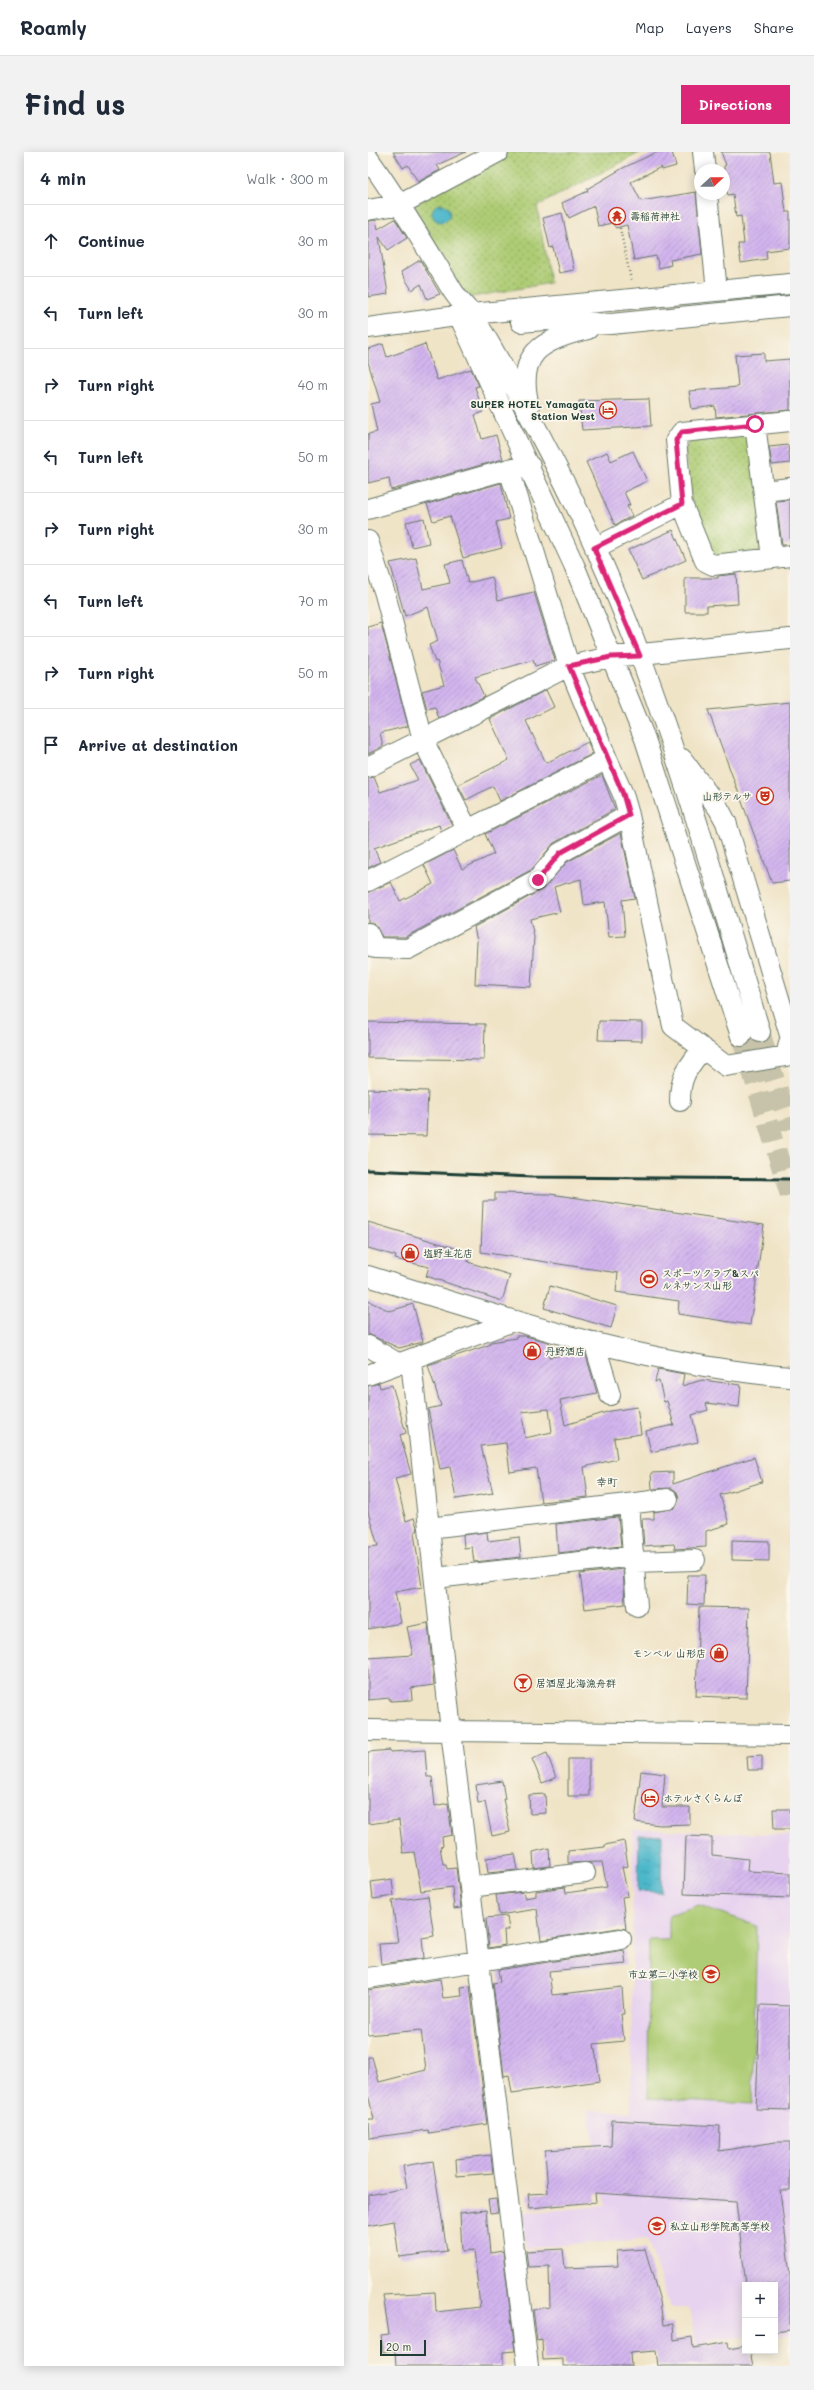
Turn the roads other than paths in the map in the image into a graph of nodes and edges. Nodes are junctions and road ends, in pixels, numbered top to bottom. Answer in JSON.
{"nodes":[{"id":1,"x":498,"y":152,"type":"edge"},
{"id":2,"x":703,"y":152,"type":"edge"},
{"id":3,"x":368,"y":158,"type":"edge"},
{"id":4,"x":704,"y":164,"type":"edge"},
{"id":5,"x":708,"y":200,"type":"edge"},
{"id":6,"x":401,"y":204,"type":"junction"},
{"id":7,"x":368,"y":210,"type":"edge"},
{"id":8,"x":790,"y":284,"type":"edge"},
{"id":9,"x":717,"y":291,"type":"junction"},
{"id":10,"x":790,"y":306,"type":"edge"},
{"id":11,"x":467,"y":320,"type":"junction"},
{"id":12,"x":611,"y":324,"type":"junction"},
{"id":13,"x":368,"y":328,"type":"edge"},
{"id":14,"x":790,"y":421,"type":"edge"},
{"id":15,"x":755,"y":424,"type":"junction"},
{"id":16,"x":537,"y":431,"type":"junction"},
{"id":17,"x":530,"y":466,"type":"junction"},
{"id":18,"x":509,"y":470,"type":"junction"},
{"id":19,"x":790,"y":488,"type":"edge"},
{"id":20,"x":764,"y":491,"type":"junction"},
{"id":21,"x":682,"y":504,"type":"junction"},
{"id":22,"x":368,"y":509,"type":"edge"},
{"id":23,"x":368,"y":541,"type":"edge"},
{"id":24,"x":594,"y":548,"type":"junction"},
{"id":25,"x":781,"y":557,"type":"edge"},
{"id":26,"x":790,"y":639,"type":"edge"},
{"id":27,"x":640,"y":656,"type":"junction"},
{"id":28,"x":611,"y":657,"type":"junction"},
{"id":29,"x":569,"y":666,"type":"junction"},
{"id":30,"x":423,"y":740,"type":"junction"},
{"id":31,"x":672,"y":746,"type":"junction"},
{"id":32,"x":607,"y":759,"type":"junction"},
{"id":33,"x":368,"y":767,"type":"edge"},
{"id":34,"x":629,"y":815,"type":"junction"},
{"id":35,"x":726,"y":822,"type":"junction"},
{"id":36,"x":700,"y":829,"type":"junction"},
{"id":37,"x":468,"y":830,"type":"junction"},
{"id":38,"x":368,"y":881,"type":"edge"},
{"id":39,"x":368,"y":933,"type":"edge"},
{"id":40,"x":760,"y":1032,"type":"tunnel mouth"},
{"id":41,"x":740,"y":1036,"type":"tunnel mouth"},
{"id":42,"x":790,"y":1036,"type":"edge"},
{"id":43,"x":790,"y":1039,"type":"edge"},
{"id":44,"x":703,"y":1048,"type":"junction"},
{"id":45,"x":680,"y":1101,"type":"dead end"},
{"id":46,"x":368,"y":1276,"type":"edge"},
{"id":47,"x":513,"y":1321,"type":"junction"},
{"id":48,"x":594,"y":1342,"type":"junction"},
{"id":49,"x":368,"y":1346,"type":"edge"},
{"id":50,"x":405,"y":1363,"type":"junction"},
{"id":51,"x":368,"y":1375,"type":"edge"},
{"id":52,"x":790,"y":1378,"type":"edge"},
{"id":53,"x":610,"y":1395,"type":"dead end"},
{"id":54,"x":668,"y":1499,"type":"dead end"},
{"id":55,"x":629,"y":1504,"type":"junction"},
{"id":56,"x":429,"y":1528,"type":"junction"},
{"id":57,"x":635,"y":1559,"type":"junction"},
{"id":58,"x":695,"y":1560,"type":"dead end"},
{"id":59,"x":435,"y":1578,"type":"junction"},
{"id":60,"x":637,"y":1606,"type":"dead end"},
{"id":61,"x":368,"y":1730,"type":"edge"},
{"id":62,"x":452,"y":1731,"type":"junction"},
{"id":63,"x":790,"y":1736,"type":"edge"},
{"id":64,"x":585,"y":1873,"type":"dead end"},
{"id":65,"x":470,"y":1887,"type":"junction"},
{"id":66,"x":621,"y":1938,"type":"dead end"},
{"id":67,"x":479,"y":1960,"type":"junction"},
{"id":68,"x":368,"y":1978,"type":"edge"},
{"id":69,"x":528,"y":2366,"type":"edge"}],
"edges":[{"from":1,"to":6,"type":"street"},
{"from":2,"to":4,"type":"street"},
{"from":3,"to":6,"type":"street"},
{"from":5,"to":9,"type":"street"},
{"from":6,"to":7,"type":"street"},
{"from":6,"to":11,"type":"street"},
{"from":8,"to":9,"type":"street"},
{"from":9,"to":11,"type":"street"},
{"from":10,"to":12,"type":"street"},
{"from":11,"to":12,"type":"street"},
{"from":11,"to":13,"type":"street"},
{"from":11,"to":16,"type":"street"},
{"from":11,"to":17,"type":"street"},
{"from":12,"to":16,"type":"street"},
{"from":14,"to":15,"type":"street"},
{"from":15,"to":20,"type":"street"},
{"from":15,"to":21,"type":"street"},
{"from":16,"to":24,"type":"street"},
{"from":17,"to":18,"type":"street"},
{"from":17,"to":28,"type":"street"},
{"from":18,"to":22,"type":"street"},
{"from":18,"to":29,"type":"street"},
{"from":19,"to":20,"type":"street"},
{"from":20,"to":25,"type":"street"},
{"from":21,"to":24,"type":"street"},
{"from":21,"to":25,"type":"street"},
{"from":23,"to":30,"type":"street"},
{"from":24,"to":27,"type":"street"},
{"from":26,"to":27,"type":"street"},
{"from":27,"to":28,"type":"street"},
{"from":27,"to":31,"type":"street"},
{"from":28,"to":29,"type":"street"},
{"from":28,"to":41,"type":"street"},
{"from":29,"to":30,"type":"street"},
{"from":29,"to":32,"type":"street"},
{"from":30,"to":33,"type":"street"},
{"from":30,"to":37,"type":"street"},
{"from":31,"to":35,"type":"street"},
{"from":31,"to":36,"type":"street"},
{"from":32,"to":34,"type":"street"},
{"from":32,"to":37,"type":"street"},
{"from":34,"to":39,"type":"street"},
{"from":34,"to":44,"type":"street"},
{"from":35,"to":36,"type":"street"},
{"from":35,"to":42,"type":"street"},
{"from":36,"to":40,"type":"street"},
{"from":37,"to":38,"type":"street"},
{"from":43,"to":44,"type":"street"},
{"from":44,"to":45,"type":"street"},
{"from":46,"to":47,"type":"street"},
{"from":47,"to":48,"type":"street"},
{"from":47,"to":50,"type":"street"},
{"from":48,"to":52,"type":"street"},
{"from":48,"to":53,"type":"street"},
{"from":49,"to":50,"type":"street"},
{"from":50,"to":51,"type":"street"},
{"from":50,"to":56,"type":"street"},
{"from":54,"to":55,"type":"street"},
{"from":55,"to":56,"type":"street"},
{"from":55,"to":57,"type":"street"},
{"from":56,"to":59,"type":"street"},
{"from":57,"to":58,"type":"street"},
{"from":57,"to":59,"type":"street"},
{"from":57,"to":60,"type":"street"},
{"from":59,"to":62,"type":"street"},
{"from":61,"to":62,"type":"street"},
{"from":62,"to":63,"type":"street"},
{"from":62,"to":65,"type":"street"},
{"from":64,"to":65,"type":"street"},
{"from":65,"to":67,"type":"street"},
{"from":66,"to":67,"type":"street"},
{"from":67,"to":68,"type":"street"},
{"from":67,"to":69,"type":"street"}]}
